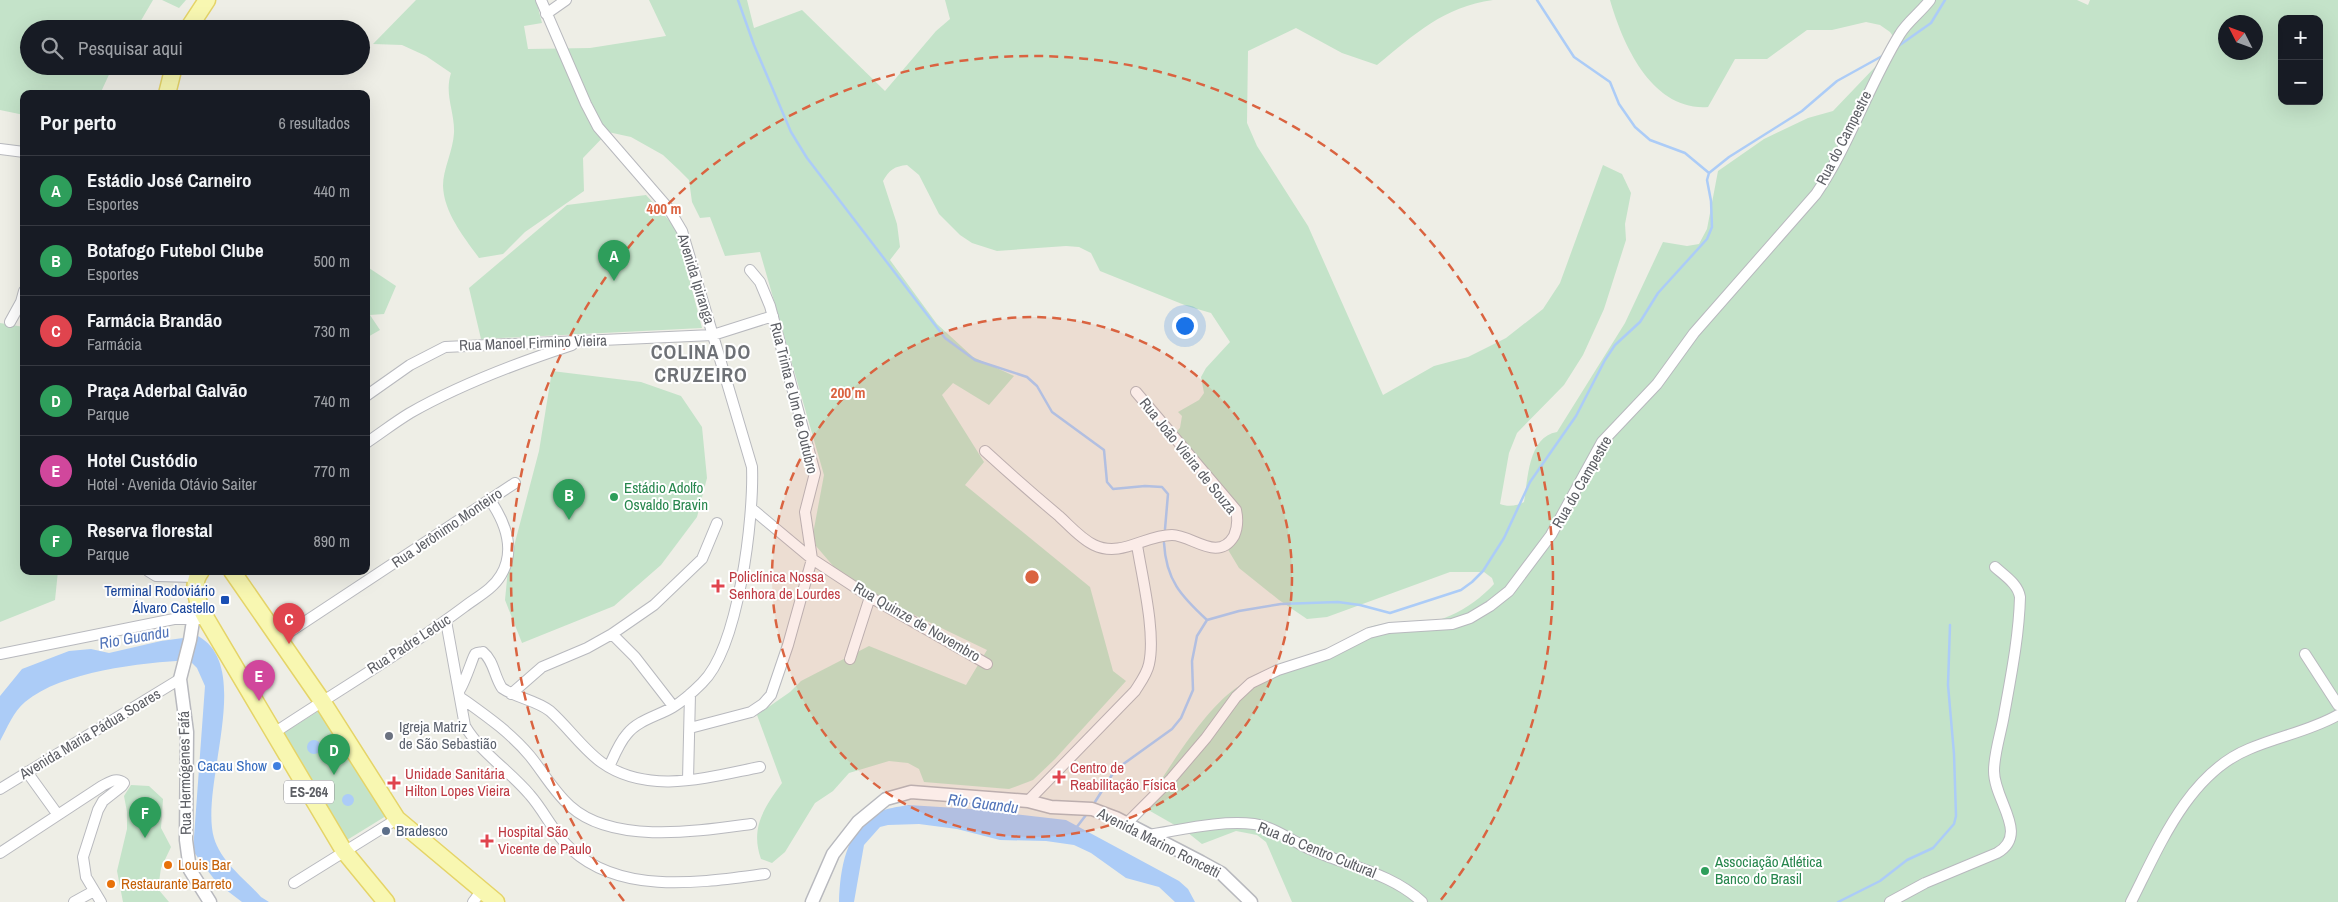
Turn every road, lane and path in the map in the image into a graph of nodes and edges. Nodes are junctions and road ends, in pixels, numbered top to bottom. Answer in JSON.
{"nodes":[{"id":1,"x":207,"y":0,"type":"edge"},
{"id":2,"x":541,"y":0,"type":"edge"},
{"id":3,"x":566,"y":0,"type":"edge"},
{"id":4,"x":1930,"y":0,"type":"edge"},
{"id":5,"x":546,"y":14,"type":"junction"},
{"id":6,"x":194,"y":20,"type":"edge"},
{"id":7,"x":172,"y":75,"type":"edge"},
{"id":8,"x":168,"y":90,"type":"edge"},
{"id":9,"x":0,"y":149,"type":"edge"},
{"id":10,"x":20,"y":152,"type":"edge"},
{"id":11,"x":750,"y":270,"type":"dead end"},
{"id":12,"x":20,"y":304,"type":"edge"},
{"id":13,"x":773,"y":316,"type":"junction"},
{"id":14,"x":10,"y":322,"type":"dead end"},
{"id":15,"x":713,"y":335,"type":"junction"},
{"id":16,"x":585,"y":341,"type":"junction"},
{"id":17,"x":1136,"y":392,"type":"dead end"},
{"id":18,"x":370,"y":393,"type":"edge"},
{"id":19,"x":370,"y":440,"type":"edge"},
{"id":20,"x":984,"y":451,"type":"dead end"},
{"id":21,"x":515,"y":483,"type":"dead end"},
{"id":22,"x":490,"y":500,"type":"junction"},
{"id":23,"x":751,"y":508,"type":"junction"},
{"id":24,"x":717,"y":523,"type":"dead end"},
{"id":25,"x":1137,"y":545,"type":"junction"},
{"id":26,"x":812,"y":559,"type":"junction"},
{"id":27,"x":1995,"y":567,"type":"dead end"},
{"id":28,"x":155,"y":575,"type":"edge"},
{"id":29,"x":185,"y":575,"type":"edge"},
{"id":30,"x":198,"y":575,"type":"edge"},
{"id":31,"x":234,"y":575,"type":"edge"},
{"id":32,"x":870,"y":597,"type":"junction"},
{"id":33,"x":201,"y":617,"type":"junction"},
{"id":34,"x":446,"y":621,"type":"junction"},
{"id":35,"x":612,"y":634,"type":"junction"},
{"id":36,"x":279,"y":639,"type":"junction"},
{"id":37,"x":0,"y":654,"type":"edge"},
{"id":38,"x":2306,"y":654,"type":"dead end"},
{"id":39,"x":850,"y":659,"type":"dead end"},
{"id":40,"x":987,"y":664,"type":"dead end"},
{"id":41,"x":182,"y":673,"type":"junction"},
{"id":42,"x":459,"y":694,"type":"junction"},
{"id":43,"x":511,"y":694,"type":"junction"},
{"id":44,"x":690,"y":694,"type":"junction"},
{"id":45,"x":322,"y":701,"type":"junction"},
{"id":46,"x":2338,"y":705,"type":"edge"},
{"id":47,"x":673,"y":706,"type":"junction"},
{"id":48,"x":2338,"y":716,"type":"edge"},
{"id":49,"x":690,"y":728,"type":"junction"},
{"id":50,"x":274,"y":733,"type":"junction"},
{"id":51,"x":609,"y":767,"type":"junction"},
{"id":52,"x":760,"y":767,"type":"dead end"},
{"id":53,"x":26,"y":772,"type":"junction"},
{"id":54,"x":688,"y":780,"type":"junction"},
{"id":55,"x":0,"y":789,"type":"edge"},
{"id":56,"x":1028,"y":801,"type":"junction"},
{"id":57,"x":58,"y":815,"type":"junction"},
{"id":58,"x":397,"y":819,"type":"junction"},
{"id":59,"x":750,"y":824,"type":"dead end"},
{"id":60,"x":1126,"y":824,"type":"junction"},
{"id":61,"x":1146,"y":835,"type":"junction"},
{"id":62,"x":344,"y":851,"type":"junction"},
{"id":63,"x":0,"y":853,"type":"edge"},
{"id":64,"x":765,"y":874,"type":"dead end"},
{"id":65,"x":294,"y":883,"type":"dead end"},
{"id":66,"x":94,"y":891,"type":"junction"},
{"id":67,"x":477,"y":896,"type":"edge"},
{"id":68,"x":74,"y":902,"type":"edge"},
{"id":69,"x":101,"y":902,"type":"edge"},
{"id":70,"x":210,"y":902,"type":"edge"},
{"id":71,"x":386,"y":902,"type":"edge"},
{"id":72,"x":496,"y":902,"type":"edge"},
{"id":73,"x":812,"y":902,"type":"edge"},
{"id":74,"x":1251,"y":902,"type":"edge"},
{"id":75,"x":1422,"y":902,"type":"edge"},
{"id":76,"x":1890,"y":902,"type":"edge"},
{"id":77,"x":2131,"y":902,"type":"edge"}],
"edges":[{"from":1,"to":6,"type":"main road"},
{"from":2,"to":5,"type":"street","name":"Avenida Ipiranga"},
{"from":3,"to":5,"type":"street"},
{"from":4,"to":60,"type":"street","name":"Rua do Campestre"},
{"from":5,"to":15,"type":"street","name":"Avenida Ipiranga"},
{"from":7,"to":8,"type":"main road"},
{"from":9,"to":10,"type":"street"},
{"from":11,"to":13,"type":"street","name":"Rua Trinta e Um de Outubro"},
{"from":12,"to":14,"type":"street"},
{"from":13,"to":15,"type":"street","name":"Rua Manoel Firmino Vieira"},
{"from":13,"to":26,"type":"street","name":"Rua Trinta e Um de Outubro"},
{"from":15,"to":16,"type":"street","name":"Rua Manoel Firmino Vieira"},
{"from":15,"to":23,"type":"street","name":"Avenida Ipiranga"},
{"from":16,"to":18,"type":"street","name":"Rua Manoel Firmino Vieira"},
{"from":16,"to":19,"type":"street"},
{"from":17,"to":25,"type":"street","name":"Rua João Vieira de Souza"},
{"from":20,"to":25,"type":"street","name":"Rua João Vieira de Souza"},
{"from":21,"to":22,"type":"street","name":"Rua Jerônimo Monteiro"},
{"from":22,"to":34,"type":"street","name":"Rua Padre Leduc"},
{"from":22,"to":36,"type":"street","name":"Rua Jerônimo Monteiro"},
{"from":23,"to":26,"type":"street","name":"Rua Quinze de Novembro"},
{"from":23,"to":44,"type":"street","name":"Avenida Ipiranga"},
{"from":24,"to":35,"type":"street"},
{"from":25,"to":56,"type":"street"},
{"from":26,"to":32,"type":"street","name":"Rua Quinze de Novembro"},
{"from":26,"to":49,"type":"street"},
{"from":27,"to":76,"type":"street"},
{"from":28,"to":29,"type":"street"},
{"from":30,"to":33,"type":"main road","number":"ES-264"},
{"from":31,"to":36,"type":"main road"},
{"from":32,"to":39,"type":"street"},
{"from":32,"to":40,"type":"street","name":"Rua Quinze de Novembro"},
{"from":33,"to":37,"type":"street"},
{"from":33,"to":41,"type":"street","name":"Rua Hermógenes Fafá"},
{"from":33,"to":50,"type":"main road","number":"ES-264"},
{"from":34,"to":42,"type":"street"},
{"from":34,"to":45,"type":"street","name":"Rua Padre Leduc"},
{"from":35,"to":43,"type":"street"},
{"from":35,"to":47,"type":"street"},
{"from":36,"to":45,"type":"main road"},
{"from":38,"to":46,"type":"street"},
{"from":41,"to":53,"type":"street","name":"Avenida Maria Pádua Soares"},
{"from":41,"to":70,"type":"street","name":"Rua Hermógenes Fafá"},
{"from":42,"to":43,"type":"street"},
{"from":42,"to":59,"type":"street"},
{"from":42,"to":64,"type":"street"},
{"from":43,"to":51,"type":"street"},
{"from":44,"to":47,"type":"street","name":"Avenida Ipiranga"},
{"from":44,"to":49,"type":"street"},
{"from":45,"to":50,"type":"street","name":"Rua Padre Leduc"},
{"from":45,"to":58,"type":"main road"},
{"from":47,"to":51,"type":"street","name":"Avenida Ipiranga"},
{"from":48,"to":77,"type":"street"},
{"from":49,"to":54,"type":"street"},
{"from":50,"to":62,"type":"main road","number":"ES-264"},
{"from":51,"to":54,"type":"street"},
{"from":52,"to":54,"type":"street"},
{"from":53,"to":55,"type":"street","name":"Avenida Maria Pádua Soares"},
{"from":53,"to":57,"type":"street"},
{"from":56,"to":60,"type":"street","name":"Avenida Marino Roncetti"},
{"from":56,"to":73,"type":"street","name":"Avenida Marino Roncetti"},
{"from":57,"to":63,"type":"street"},
{"from":57,"to":66,"type":"street"},
{"from":58,"to":62,"type":"street"},
{"from":58,"to":67,"type":"main road"},
{"from":60,"to":61,"type":"street","name":"Avenida Marino Roncetti"},
{"from":61,"to":74,"type":"street","name":"Avenida Marino Roncetti"},
{"from":61,"to":75,"type":"street","name":"Rua do Centro Cultural"},
{"from":62,"to":65,"type":"street"},
{"from":62,"to":71,"type":"main road","number":"ES-264"},
{"from":66,"to":68,"type":"street"},
{"from":66,"to":69,"type":"street"},
{"from":67,"to":72,"type":"main road"}]}
